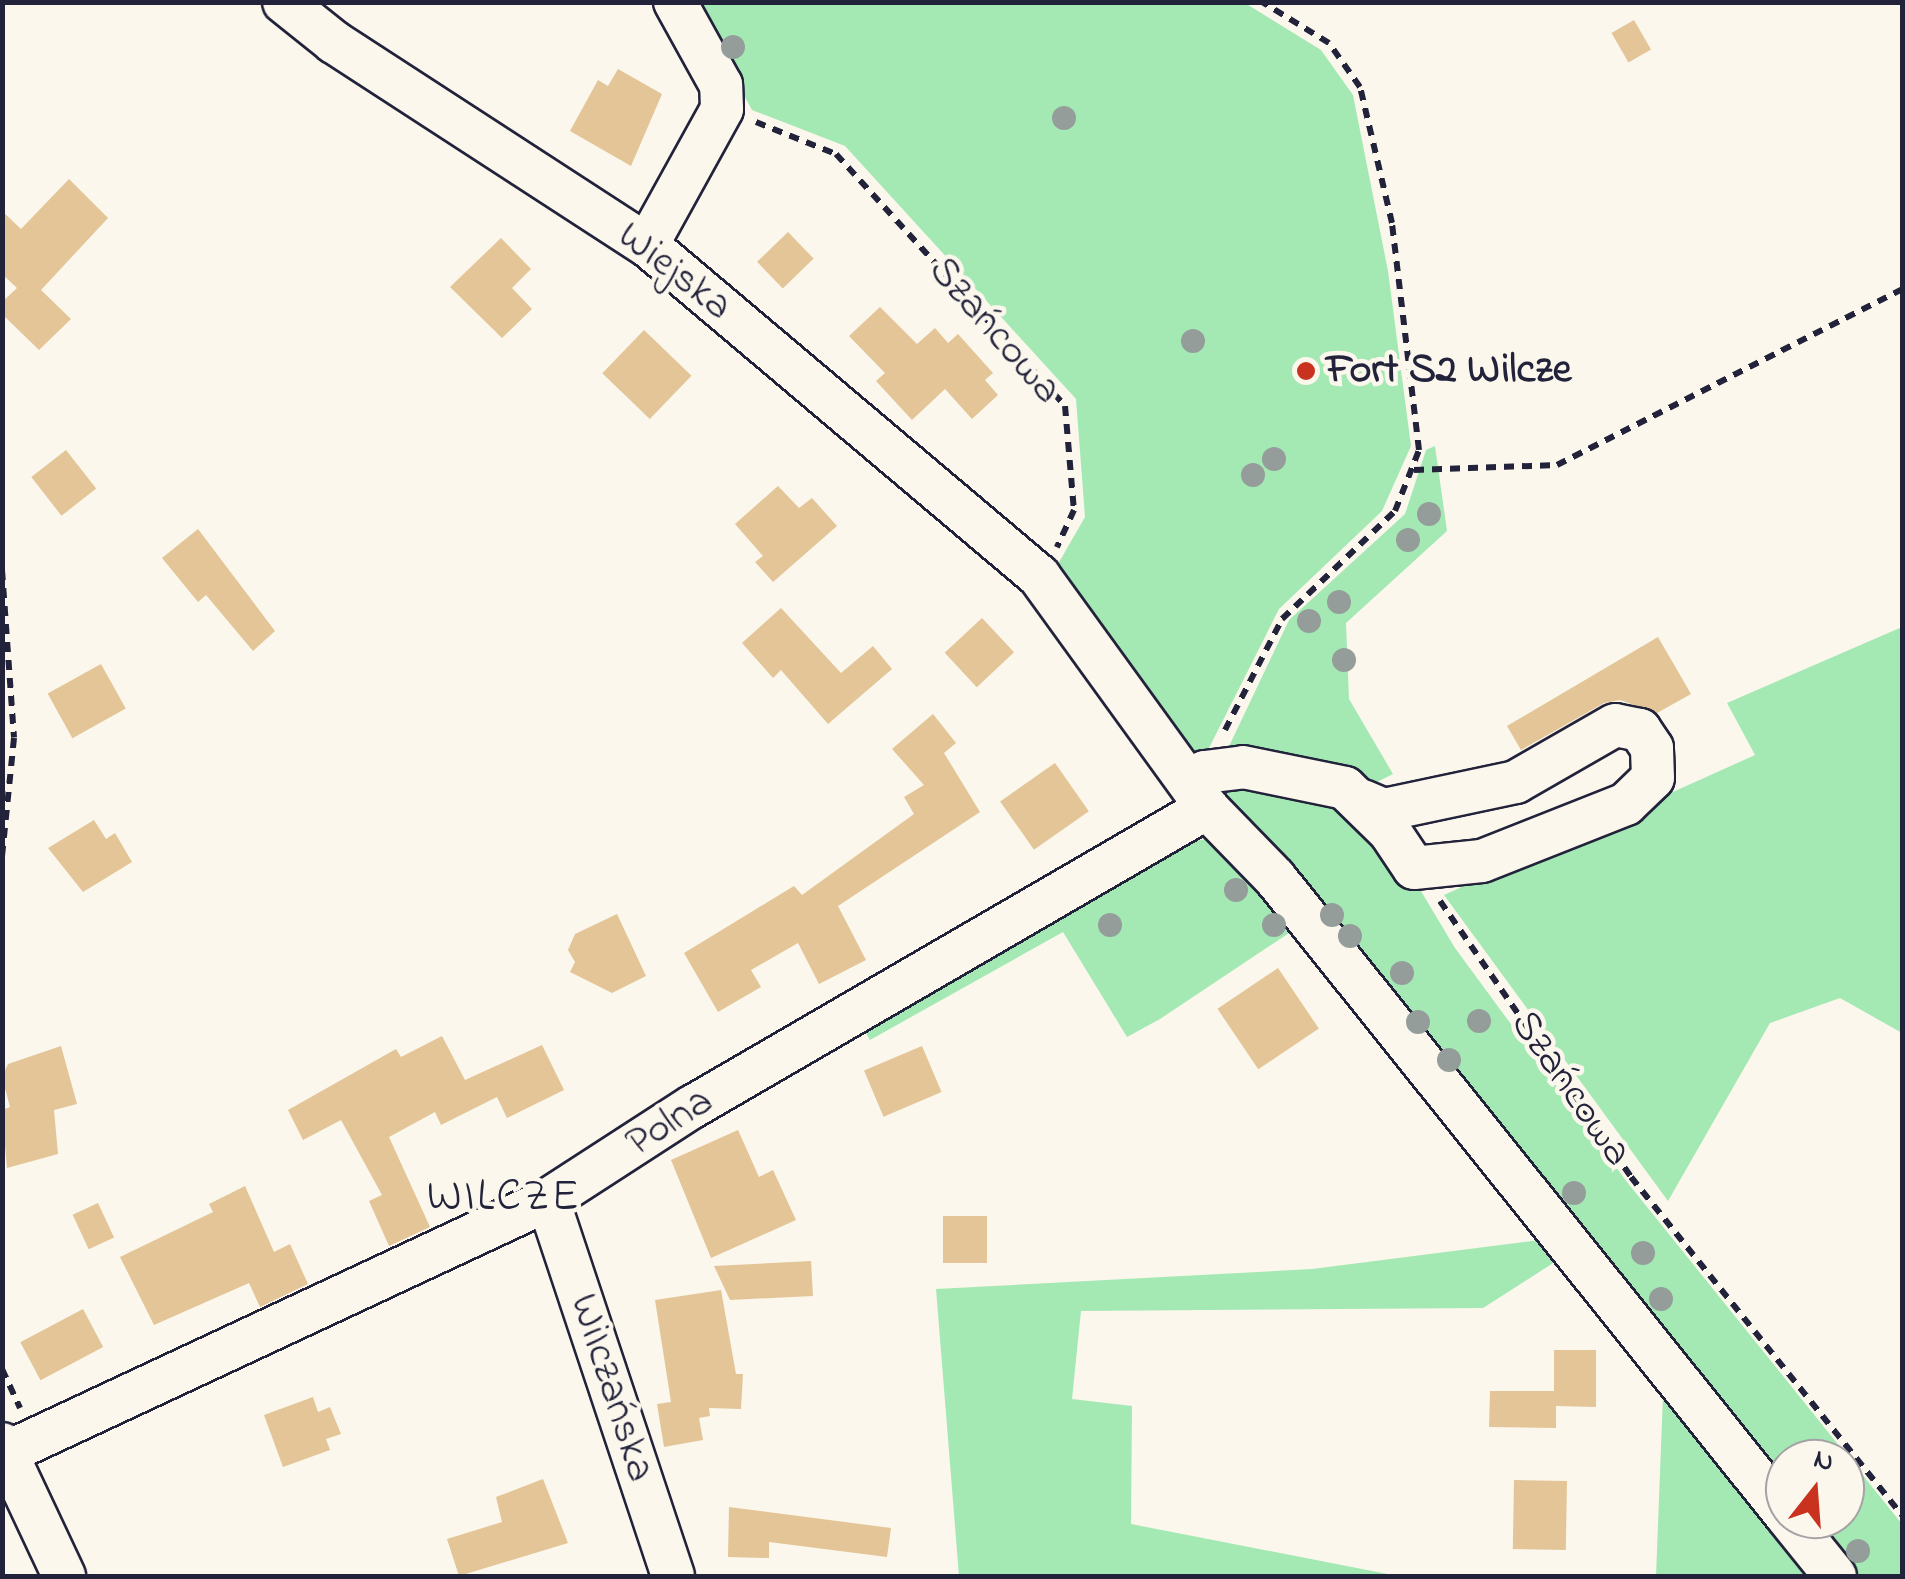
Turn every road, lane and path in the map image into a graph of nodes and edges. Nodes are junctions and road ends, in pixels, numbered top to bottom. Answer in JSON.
{"nodes":[{"id":1,"x":284,"y":2,"type":"edge"},
{"id":2,"x":675,"y":2,"type":"edge"},
{"id":3,"x":1262,"y":2,"type":"edge"},
{"id":4,"x":722,"y":109,"type":"junction"},
{"id":5,"x":648,"y":245,"type":"junction"},
{"id":6,"x":1902,"y":289,"type":"edge"},
{"id":7,"x":1414,"y":470,"type":"junction"},
{"id":8,"x":2,"y":570,"type":"edge"},
{"id":9,"x":1040,"y":576,"type":"junction"},
{"id":10,"x":1201,"y":788,"type":"junction"},
{"id":11,"x":1364,"y":802,"type":"junction"},
{"id":12,"x":2,"y":856,"type":"edge"},
{"id":13,"x":1414,"y":868,"type":"junction"},
{"id":14,"x":548,"y":1200,"type":"junction"},
{"id":15,"x":4,"y":1448,"type":"edge"},
{"id":16,"x":1765,"y":1490,"type":"edge"},
{"id":17,"x":1902,"y":1514,"type":"edge"},
{"id":18,"x":1805,"y":1539,"type":"edge"},
{"id":19,"x":64,"y":1576,"type":"edge"},
{"id":20,"x":673,"y":1576,"type":"edge"},
{"id":21,"x":1835,"y":1576,"type":"edge"}],
"edges":[{"from":1,"to":5,"type":"street","name":"Wiejska"},
{"from":2,"to":4,"type":"street"},
{"from":3,"to":7,"type":"path"},
{"from":4,"to":5,"type":"street"},
{"from":4,"to":9,"type":"path","name":"Szańcowa"},
{"from":5,"to":9,"type":"street","name":"Wiejska"},
{"from":6,"to":7,"type":"path"},
{"from":7,"to":10,"type":"path"},
{"from":8,"to":12,"type":"path"},
{"from":9,"to":10,"type":"street"},
{"from":10,"to":11,"type":"street"},
{"from":10,"to":14,"type":"street","name":"Polna"},
{"from":10,"to":16,"type":"street"},
{"from":11,"to":13,"type":"street"},
{"from":11,"to":13,"type":"street"},
{"from":13,"to":17,"type":"path","name":"Szańcowa"},
{"from":14,"to":15,"type":"street","name":"Polna"},
{"from":14,"to":20,"type":"street","name":"WiIczańska"},
{"from":15,"to":19,"type":"street"},
{"from":18,"to":21,"type":"street"}]}
